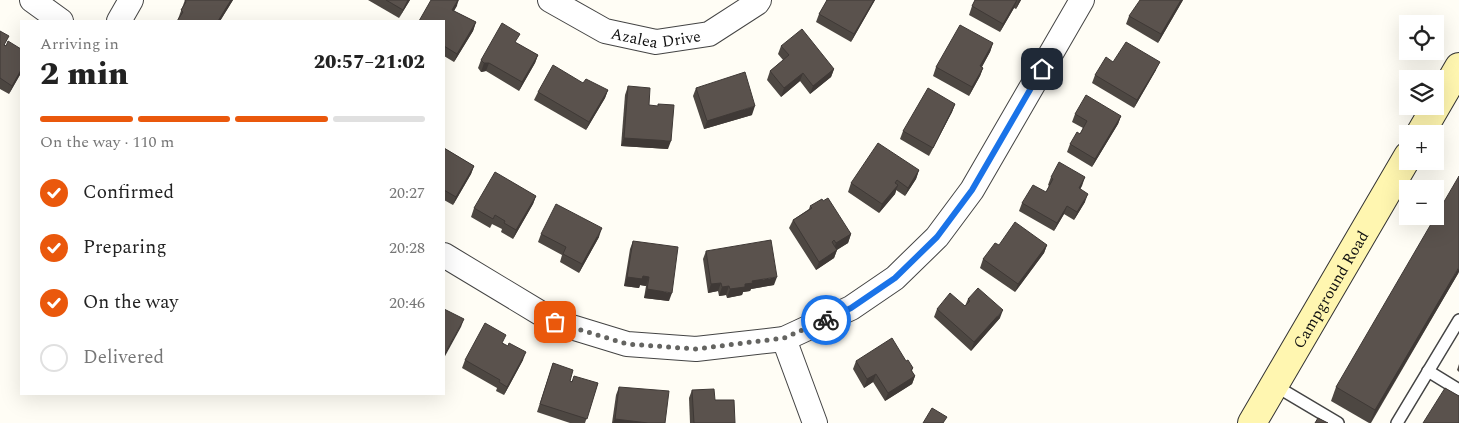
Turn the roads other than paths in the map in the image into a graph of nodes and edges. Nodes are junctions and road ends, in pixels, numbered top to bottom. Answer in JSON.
{"nodes":[{"id":1,"x":32,"y":0,"type":"edge"},
{"id":2,"x":131,"y":0,"type":"edge"},
{"id":3,"x":550,"y":0,"type":"edge"},
{"id":4,"x":759,"y":0,"type":"edge"},
{"id":5,"x":1082,"y":0,"type":"edge"},
{"id":6,"x":60,"y":20,"type":"edge"},
{"id":7,"x":120,"y":20,"type":"edge"},
{"id":8,"x":1459,"y":67,"type":"edge"},
{"id":9,"x":1425,"y":125,"type":"edge"},
{"id":10,"x":1400,"y":170,"type":"edge"},
{"id":11,"x":445,"y":256,"type":"edge"},
{"id":12,"x":1459,"y":320,"type":"edge"},
{"id":13,"x":784,"y":338,"type":"junction"},
{"id":14,"x":1428,"y":371,"type":"junction"},
{"id":15,"x":1274,"y":385,"type":"junction"},
{"id":16,"x":1459,"y":390,"type":"edge"},
{"id":17,"x":815,"y":423,"type":"edge"},
{"id":18,"x":1252,"y":423,"type":"edge"},
{"id":19,"x":1338,"y":423,"type":"edge"},
{"id":20,"x":1397,"y":423,"type":"edge"}],
"edges":[{"from":1,"to":6,"type":"street"},
{"from":2,"to":7,"type":"street"},
{"from":3,"to":4,"type":"street","name":"Azalea Drive"},
{"from":5,"to":13,"type":"street"},
{"from":8,"to":9,"type":"street"},
{"from":10,"to":15,"type":"street","name":"Campground Road"},
{"from":11,"to":13,"type":"street"},
{"from":12,"to":14,"type":"lane"},
{"from":13,"to":17,"type":"street"},
{"from":14,"to":16,"type":"lane"},
{"from":14,"to":20,"type":"lane"},
{"from":15,"to":18,"type":"street","name":"Campground Road"},
{"from":15,"to":19,"type":"lane"}]}
